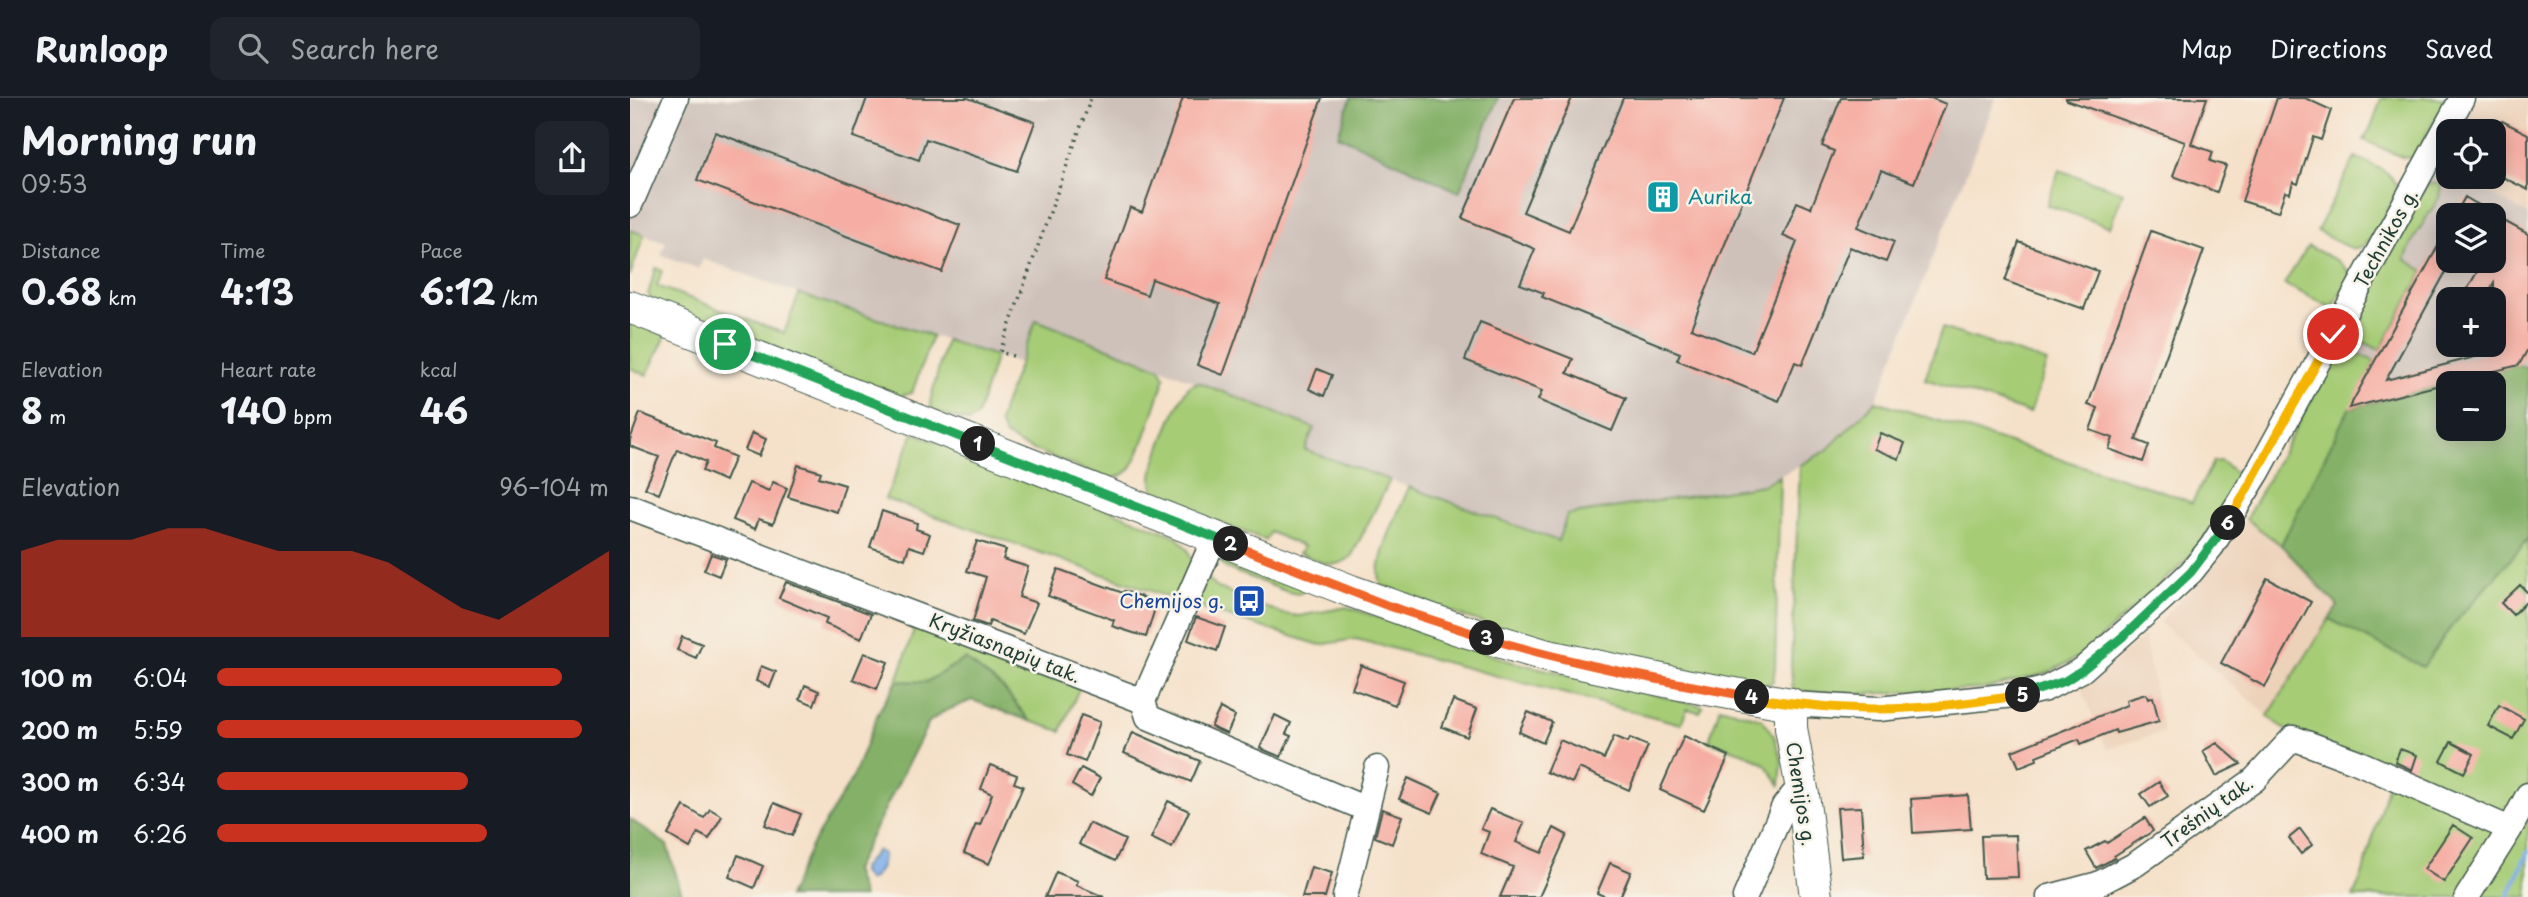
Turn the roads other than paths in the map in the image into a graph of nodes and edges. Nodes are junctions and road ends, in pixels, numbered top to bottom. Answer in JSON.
{"nodes":[{"id":1,"x":676,"y":98,"type":"edge"},
{"id":2,"x":2462,"y":98,"type":"edge"},
{"id":3,"x":630,"y":205,"type":"edge"},
{"id":4,"x":630,"y":307,"type":"edge"},
{"id":5,"x":630,"y":507,"type":"edge"},
{"id":6,"x":1215,"y":537,"type":"junction"},
{"id":7,"x":1143,"y":701,"type":"junction"},
{"id":8,"x":1791,"y":704,"type":"junction"},
{"id":9,"x":1377,"y":768,"type":"dead end"},
{"id":10,"x":1803,"y":795,"type":"junction"},
{"id":11,"x":2528,"y":795,"type":"edge"},
{"id":12,"x":1366,"y":809,"type":"junction"},
{"id":13,"x":2510,"y":829,"type":"junction"},
{"id":14,"x":1345,"y":897,"type":"edge"},
{"id":15,"x":1745,"y":897,"type":"edge"},
{"id":16,"x":1815,"y":897,"type":"edge"},
{"id":17,"x":2049,"y":897,"type":"edge"},
{"id":18,"x":2467,"y":897,"type":"edge"}],
"edges":[{"from":1,"to":3,"type":"street"},
{"from":2,"to":8,"type":"street","name":"Technikos g."},
{"from":4,"to":6,"type":"main road"},
{"from":5,"to":7,"type":"street","name":"Kryžiasnapių tak."},
{"from":6,"to":7,"type":"street"},
{"from":6,"to":8,"type":"main road"},
{"from":7,"to":12,"type":"street","name":"Kryžiasnapių tak."},
{"from":8,"to":10,"type":"main road","name":"Chemijos g."},
{"from":9,"to":12,"type":"street"},
{"from":10,"to":15,"type":"street"},
{"from":10,"to":16,"type":"main road","name":"Chemijos g."},
{"from":11,"to":13,"type":"street"},
{"from":12,"to":14,"type":"street"},
{"from":13,"to":17,"type":"street","name":"Trešnių tak."},
{"from":13,"to":18,"type":"street"}]}
